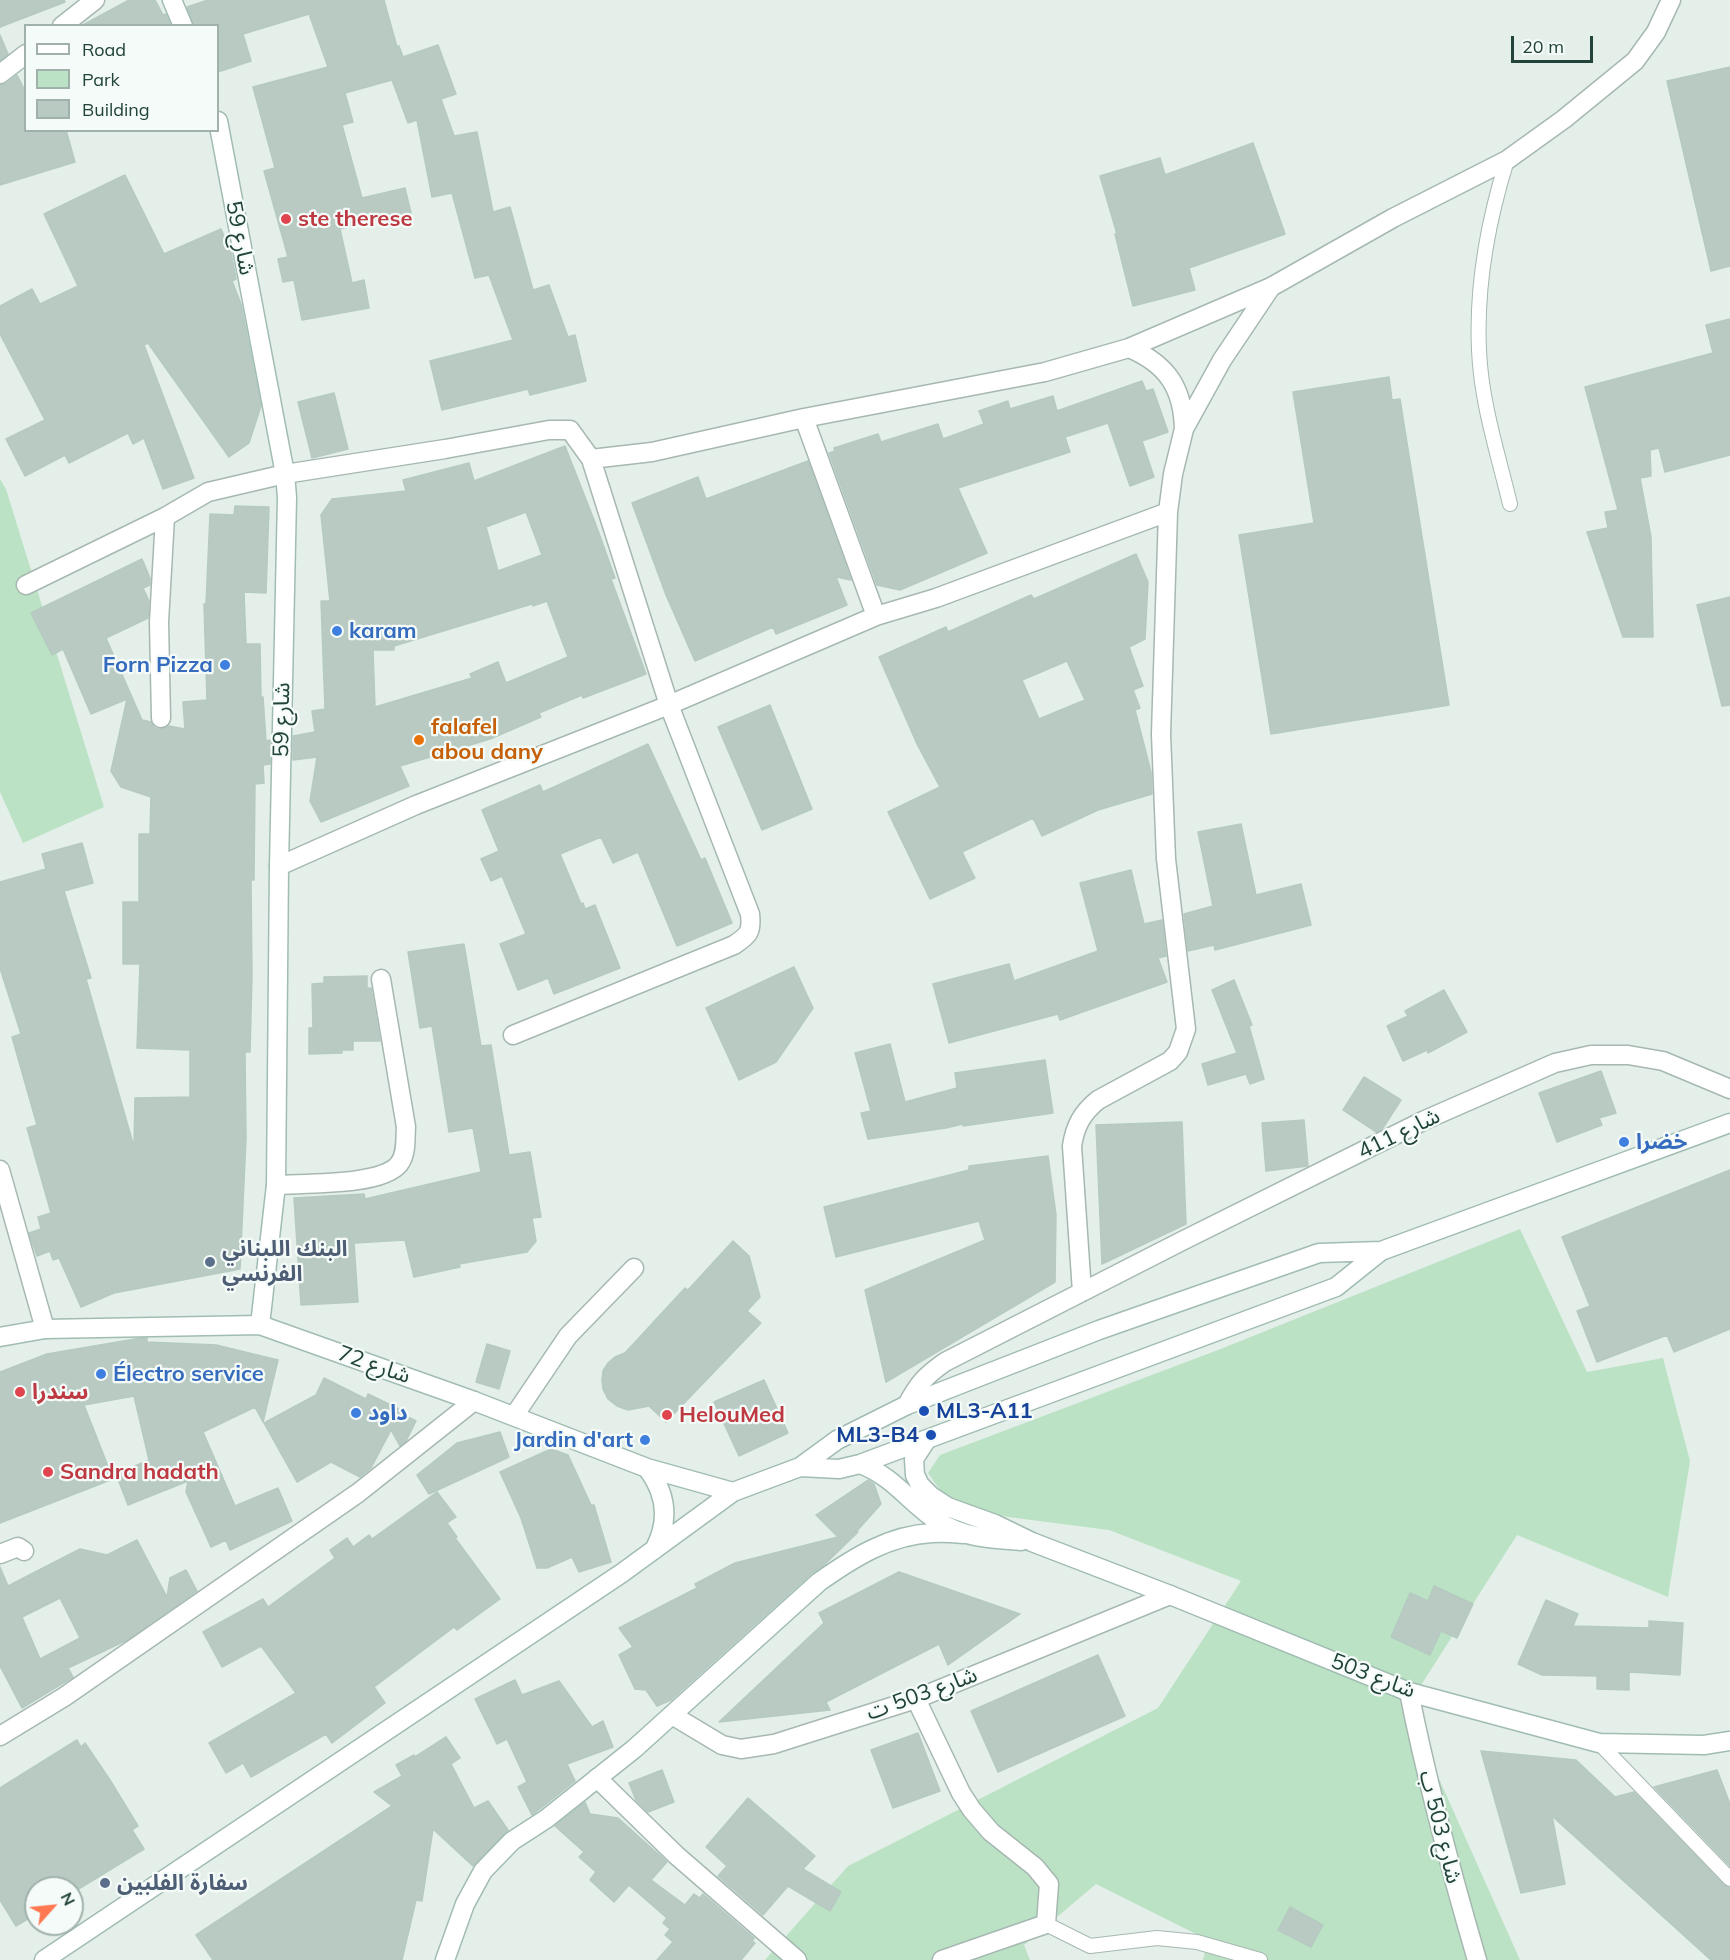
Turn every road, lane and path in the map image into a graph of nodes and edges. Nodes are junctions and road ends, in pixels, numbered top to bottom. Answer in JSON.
{"nodes":[{"id":1,"x":95,"y":0,"type":"edge"},
{"id":2,"x":172,"y":0,"type":"edge"},
{"id":3,"x":1671,"y":0,"type":"edge"},
{"id":4,"x":65,"y":24,"type":"edge"},
{"id":5,"x":182,"y":24,"type":"edge"},
{"id":6,"x":24,"y":56,"type":"edge"},
{"id":7,"x":0,"y":74,"type":"edge"},
{"id":8,"x":219,"y":126,"type":"edge"},
{"id":9,"x":1507,"y":160,"type":"junction"},
{"id":10,"x":1271,"y":287,"type":"junction"},
{"id":11,"x":1129,"y":348,"type":"junction"},
{"id":12,"x":804,"y":418,"type":"junction"},
{"id":13,"x":1184,"y":429,"type":"junction"},
{"id":14,"x":591,"y":459,"type":"junction"},
{"id":15,"x":285,"y":474,"type":"junction"},
{"id":16,"x":1510,"y":504,"type":"dead end"},
{"id":17,"x":1168,"y":512,"type":"junction"},
{"id":18,"x":165,"y":517,"type":"junction"},
{"id":19,"x":26,"y":585,"type":"dead end"},
{"id":20,"x":876,"y":616,"type":"junction"},
{"id":21,"x":669,"y":705,"type":"junction"},
{"id":22,"x":161,"y":718,"type":"dead end"},
{"id":23,"x":279,"y":866,"type":"junction"},
{"id":24,"x":381,"y":979,"type":"dead end"},
{"id":25,"x":513,"y":1035,"type":"dead end"},
{"id":26,"x":1730,"y":1089,"type":"edge"},
{"id":27,"x":1730,"y":1123,"type":"edge"},
{"id":28,"x":0,"y":1170,"type":"edge"},
{"id":29,"x":276,"y":1185,"type":"junction"},
{"id":30,"x":1381,"y":1251,"type":"junction"},
{"id":31,"x":634,"y":1268,"type":"dead end"},
{"id":32,"x":1082,"y":1292,"type":"junction"},
{"id":33,"x":260,"y":1325,"type":"junction"},
{"id":34,"x":45,"y":1329,"type":"junction"},
{"id":35,"x":0,"y":1337,"type":"edge"},
{"id":36,"x":474,"y":1401,"type":"junction"},
{"id":37,"x":907,"y":1405,"type":"junction"},
{"id":38,"x":514,"y":1416,"type":"junction"},
{"id":39,"x":927,"y":1439,"type":"junction"},
{"id":40,"x":860,"y":1464,"type":"junction"},
{"id":41,"x":800,"y":1467,"type":"junction"},
{"id":42,"x":647,"y":1468,"type":"junction"},
{"id":43,"x":733,"y":1492,"type":"junction"},
{"id":44,"x":964,"y":1534,"type":"junction"},
{"id":45,"x":1032,"y":1542,"type":"junction"},
{"id":46,"x":24,"y":1551,"type":"dead end"},
{"id":47,"x":652,"y":1552,"type":"junction"},
{"id":48,"x":0,"y":1554,"type":"edge"},
{"id":49,"x":1170,"y":1595,"type":"junction"},
{"id":50,"x":1409,"y":1692,"type":"junction"},
{"id":51,"x":916,"y":1699,"type":"junction"},
{"id":52,"x":672,"y":1715,"type":"junction"},
{"id":53,"x":17,"y":1727,"type":"junction"},
{"id":54,"x":0,"y":1736,"type":"edge"},
{"id":55,"x":1730,"y":1740,"type":"edge"},
{"id":56,"x":0,"y":1742,"type":"edge"},
{"id":57,"x":1599,"y":1743,"type":"junction"},
{"id":58,"x":597,"y":1778,"type":"junction"},
{"id":59,"x":1730,"y":1879,"type":"edge"},
{"id":60,"x":1046,"y":1924,"type":"junction"},
{"id":61,"x":44,"y":1960,"type":"edge"},
{"id":62,"x":445,"y":1960,"type":"edge"},
{"id":63,"x":797,"y":1960,"type":"edge"},
{"id":64,"x":942,"y":1960,"type":"edge"},
{"id":65,"x":1260,"y":1960,"type":"edge"},
{"id":66,"x":1477,"y":1960,"type":"edge"}],
"edges":[{"from":1,"to":4,"type":"street"},
{"from":2,"to":5,"type":"street"},
{"from":3,"to":9,"type":"street"},
{"from":6,"to":7,"type":"street"},
{"from":8,"to":15,"type":"street","name":"شارع 59"},
{"from":9,"to":10,"type":"street"},
{"from":9,"to":16,"type":"lane"},
{"from":10,"to":11,"type":"street"},
{"from":10,"to":13,"type":"street"},
{"from":11,"to":12,"type":"street"},
{"from":11,"to":13,"type":"street"},
{"from":12,"to":14,"type":"street"},
{"from":12,"to":20,"type":"street"},
{"from":13,"to":17,"type":"street"},
{"from":14,"to":15,"type":"street"},
{"from":14,"to":21,"type":"street"},
{"from":15,"to":18,"type":"street"},
{"from":15,"to":23,"type":"street","name":"شارع 59"},
{"from":17,"to":20,"type":"street"},
{"from":17,"to":32,"type":"street"},
{"from":18,"to":19,"type":"street"},
{"from":18,"to":22,"type":"street"},
{"from":20,"to":21,"type":"street"},
{"from":21,"to":23,"type":"street"},
{"from":21,"to":25,"type":"street"},
{"from":23,"to":29,"type":"street","name":"شارع 59"},
{"from":24,"to":29,"type":"street"},
{"from":26,"to":32,"type":"street","name":"شارع 411"},
{"from":27,"to":30,"type":"street"},
{"from":28,"to":34,"type":"street"},
{"from":29,"to":33,"type":"street","name":"شارع 59"},
{"from":30,"to":37,"type":"street"},
{"from":30,"to":39,"type":"street"},
{"from":31,"to":38,"type":"street"},
{"from":32,"to":37,"type":"street","name":"شارع 411"},
{"from":33,"to":34,"type":"street","name":"شارع 72"},
{"from":33,"to":36,"type":"street","name":"شارع 72"},
{"from":34,"to":35,"type":"street","name":"شارع 72"},
{"from":36,"to":38,"type":"street","name":"شارع 72"},
{"from":36,"to":53,"type":"street"},
{"from":37,"to":41,"type":"street"},
{"from":38,"to":42,"type":"street","name":"شارع 72"},
{"from":39,"to":40,"type":"street"},
{"from":39,"to":45,"type":"street"},
{"from":40,"to":41,"type":"street"},
{"from":40,"to":44,"type":"street"},
{"from":41,"to":43,"type":"street"},
{"from":42,"to":43,"type":"street","name":"شارع 72"},
{"from":42,"to":47,"type":"street"},
{"from":43,"to":47,"type":"street"},
{"from":44,"to":45,"type":"street"},
{"from":44,"to":52,"type":"street"},
{"from":45,"to":49,"type":"street","name":"شارع 503"},
{"from":46,"to":48,"type":"street"},
{"from":47,"to":61,"type":"street"},
{"from":49,"to":50,"type":"street","name":"شارع 503"},
{"from":49,"to":51,"type":"street","name":"شارع 503 ت"},
{"from":50,"to":57,"type":"street","name":"شارع 503"},
{"from":50,"to":66,"type":"street","name":"شارع 503 ب"},
{"from":51,"to":52,"type":"street","name":"شارع 503 ت"},
{"from":51,"to":60,"type":"street"},
{"from":52,"to":58,"type":"street"},
{"from":53,"to":54,"type":"street"},
{"from":53,"to":56,"type":"street"},
{"from":55,"to":57,"type":"street","name":"شارع 503"},
{"from":57,"to":59,"type":"lane"},
{"from":58,"to":62,"type":"street"},
{"from":58,"to":63,"type":"street"},
{"from":60,"to":64,"type":"street"},
{"from":60,"to":65,"type":"lane"}]}
